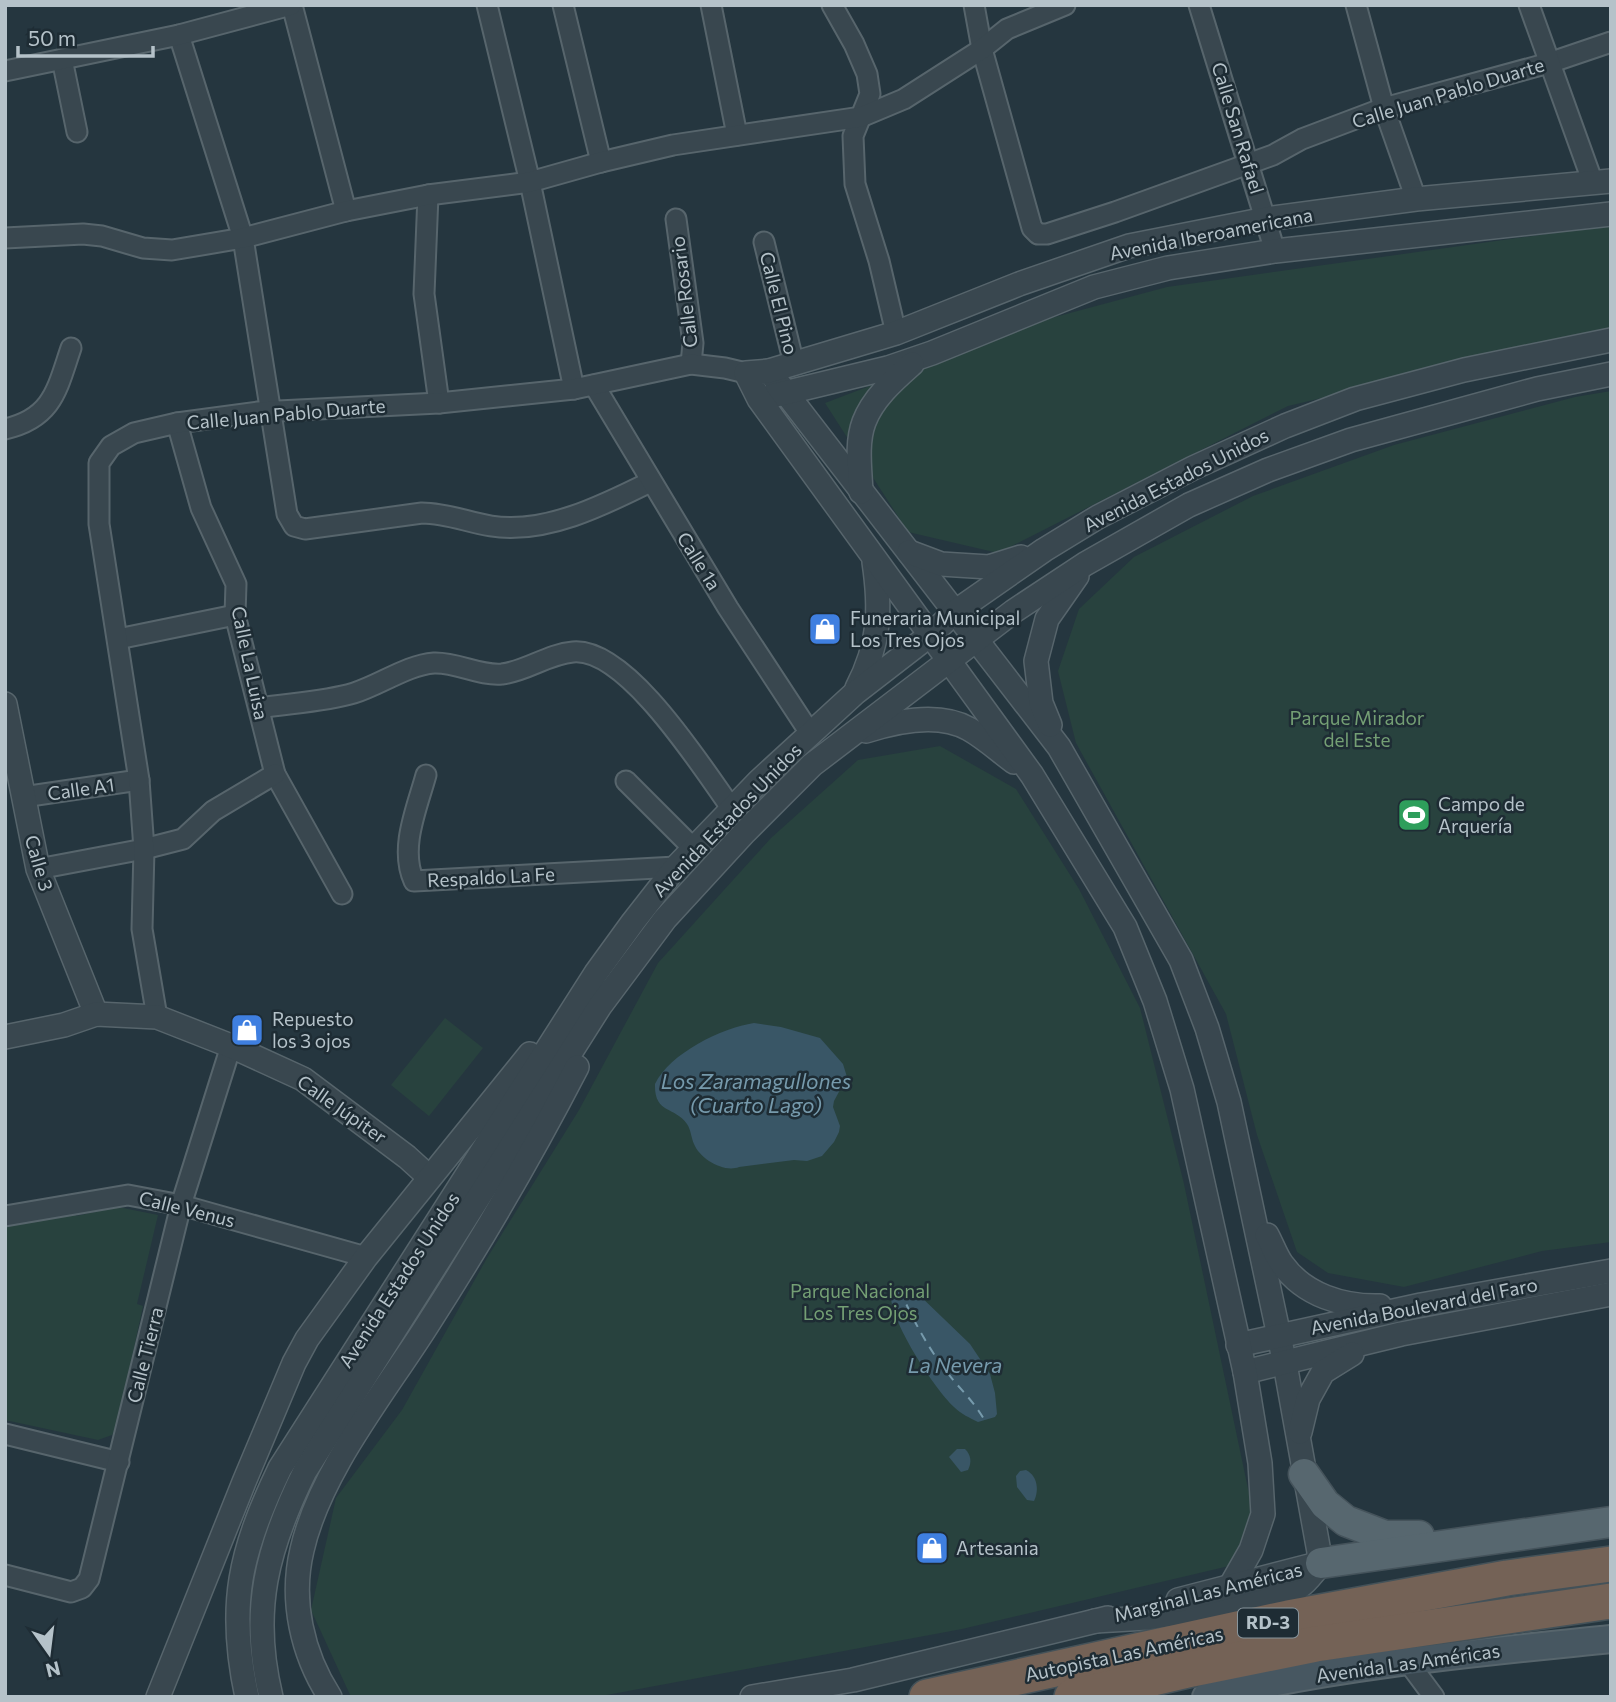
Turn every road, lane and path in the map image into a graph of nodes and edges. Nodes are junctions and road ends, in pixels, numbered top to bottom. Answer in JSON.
{"nodes":[{"id":1,"x":292,"y":5,"type":"edge"},
{"id":2,"x":487,"y":5,"type":"edge"},
{"id":3,"x":563,"y":5,"type":"edge"},
{"id":4,"x":711,"y":5,"type":"edge"},
{"id":5,"x":832,"y":5,"type":"edge"},
{"id":6,"x":974,"y":5,"type":"edge"},
{"id":7,"x":1065,"y":5,"type":"edge"},
{"id":8,"x":1199,"y":5,"type":"edge"},
{"id":9,"x":1356,"y":5,"type":"edge"},
{"id":10,"x":1529,"y":5,"type":"edge"},
{"id":11,"x":179,"y":35,"type":"junction"},
{"id":12,"x":1611,"y":43,"type":"edge"},
{"id":13,"x":982,"y":48,"type":"junction"},
{"id":14,"x":62,"y":59,"type":"junction"},
{"id":15,"x":1549,"y":63,"type":"junction"},
{"id":16,"x":5,"y":71,"type":"edge"},
{"id":17,"x":1384,"y":108,"type":"junction"},
{"id":18,"x":861,"y":117,"type":"junction"},
{"id":19,"x":78,"y":132,"type":"dead end"},
{"id":20,"x":737,"y":135,"type":"junction"},
{"id":21,"x":601,"y":162,"type":"junction"},
{"id":22,"x":1248,"y":163,"type":"junction"},
{"id":23,"x":530,"y":182,"type":"junction"},
{"id":24,"x":1602,"y":182,"type":"edge"},
{"id":25,"x":428,"y":195,"type":"junction"},
{"id":26,"x":1416,"y":200,"type":"junction"},
{"id":27,"x":346,"y":211,"type":"junction"},
{"id":28,"x":1611,"y":214,"type":"edge"},
{"id":29,"x":676,"y":219,"type":"dead end"},
{"id":30,"x":1266,"y":219,"type":"junction"},
{"id":31,"x":243,"y":238,"type":"junction"},
{"id":32,"x":5,"y":239,"type":"edge"},
{"id":33,"x":765,"y":242,"type":"dead end"},
{"id":34,"x":1275,"y":251,"type":"junction"},
{"id":35,"x":895,"y":333,"type":"junction"},
{"id":36,"x":1611,"y":340,"type":"edge"},
{"id":37,"x":71,"y":348,"type":"dead end"},
{"id":38,"x":919,"y":357,"type":"junction"},
{"id":39,"x":691,"y":364,"type":"junction"},
{"id":40,"x":794,"y":364,"type":"junction"},
{"id":41,"x":769,"y":371,"type":"junction"},
{"id":42,"x":746,"y":373,"type":"junction"},
{"id":43,"x":1611,"y":374,"type":"edge"},
{"id":44,"x":594,"y":385,"type":"junction"},
{"id":45,"x":574,"y":389,"type":"junction"},
{"id":46,"x":786,"y":394,"type":"junction"},
{"id":47,"x":759,"y":399,"type":"junction"},
{"id":48,"x":439,"y":403,"type":"junction"},
{"id":49,"x":271,"y":412,"type":"junction"},
{"id":50,"x":177,"y":423,"type":"junction"},
{"id":51,"x":5,"y":429,"type":"edge"},
{"id":52,"x":650,"y":481,"type":"junction"},
{"id":53,"x":861,"y":492,"type":"junction"},
{"id":54,"x":1044,"y":550,"type":"junction"},
{"id":55,"x":907,"y":551,"type":"junction"},
{"id":56,"x":873,"y":559,"type":"junction"},
{"id":57,"x":1086,"y":564,"type":"junction"},
{"id":58,"x":955,"y":612,"type":"junction"},
{"id":59,"x":235,"y":615,"type":"junction"},
{"id":60,"x":930,"y":635,"type":"junction"},
{"id":61,"x":118,"y":639,"type":"junction"},
{"id":62,"x":978,"y":640,"type":"junction"},
{"id":63,"x":950,"y":661,"type":"junction"},
{"id":64,"x":855,"y":692,"type":"junction"},
{"id":65,"x":5,"y":704,"type":"edge"},
{"id":66,"x":259,"y":708,"type":"junction"},
{"id":67,"x":810,"y":733,"type":"junction"},
{"id":68,"x":850,"y":736,"type":"junction"},
{"id":69,"x":1059,"y":747,"type":"junction"},
{"id":70,"x":275,"y":774,"type":"junction"},
{"id":71,"x":426,"y":775,"type":"dead end"},
{"id":72,"x":1032,"y":775,"type":"junction"},
{"id":73,"x":139,"y":780,"type":"junction"},
{"id":74,"x":626,"y":781,"type":"dead end"},
{"id":75,"x":23,"y":797,"type":"junction"},
{"id":76,"x":732,"y":809,"type":"junction"},
{"id":77,"x":144,"y":849,"type":"junction"},
{"id":78,"x":694,"y":849,"type":"junction"},
{"id":79,"x":676,"y":867,"type":"junction"},
{"id":80,"x":38,"y":869,"type":"junction"},
{"id":81,"x":342,"y":894,"type":"dead end"},
{"id":82,"x":626,"y":969,"type":"junction"},
{"id":83,"x":596,"y":973,"type":"junction"},
{"id":84,"x":96,"y":1014,"type":"junction"},
{"id":85,"x":157,"y":1017,"type":"junction"},
{"id":86,"x":5,"y":1037,"type":"edge"},
{"id":87,"x":231,"y":1046,"type":"junction"},
{"id":88,"x":429,"y":1177,"type":"junction"},
{"id":89,"x":181,"y":1205,"type":"junction"},
{"id":90,"x":1253,"y":1205,"type":"junction"},
{"id":91,"x":5,"y":1216,"type":"edge"},
{"id":92,"x":366,"y":1257,"type":"junction"},
{"id":93,"x":1611,"y":1271,"type":"edge"},
{"id":94,"x":403,"y":1274,"type":"junction"},
{"id":95,"x":1611,"y":1294,"type":"edge"},
{"id":96,"x":1421,"y":1306,"type":"junction"},
{"id":97,"x":1401,"y":1334,"type":"junction"},
{"id":98,"x":1279,"y":1336,"type":"junction"},
{"id":99,"x":1238,"y":1345,"type":"junction"},
{"id":100,"x":1285,"y":1364,"type":"junction"},
{"id":101,"x":1245,"y":1372,"type":"junction"},
{"id":102,"x":5,"y":1434,"type":"edge"},
{"id":103,"x":1298,"y":1442,"type":"junction"},
{"id":104,"x":119,"y":1462,"type":"junction"},
{"id":105,"x":1304,"y":1474,"type":"junction"},
{"id":106,"x":1611,"y":1522,"type":"edge"},
{"id":107,"x":1518,"y":1534,"type":"junction"},
{"id":108,"x":1611,"y":1553,"type":"edge"},
{"id":109,"x":1321,"y":1563,"type":"junction"},
{"id":110,"x":1611,"y":1563,"type":"edge"},
{"id":111,"x":5,"y":1575,"type":"edge"},
{"id":112,"x":1531,"y":1575,"type":"junction"},
{"id":113,"x":1230,"y":1587,"type":"junction"},
{"id":114,"x":1611,"y":1601,"type":"edge"},
{"id":115,"x":1095,"y":1621,"type":"junction"},
{"id":116,"x":1611,"y":1622,"type":"edge"},
{"id":117,"x":1611,"y":1639,"type":"edge"},
{"id":118,"x":1316,"y":1644,"type":"junction"},
{"id":119,"x":1408,"y":1662,"type":"junction"},
{"id":120,"x":1213,"y":1696,"type":"edge"},
{"id":121,"x":158,"y":1697,"type":"edge"},
{"id":122,"x":247,"y":1697,"type":"edge"},
{"id":123,"x":271,"y":1697,"type":"edge"},
{"id":124,"x":330,"y":1697,"type":"edge"},
{"id":125,"x":752,"y":1697,"type":"edge"},
{"id":126,"x":928,"y":1697,"type":"edge"},
{"id":127,"x":1072,"y":1697,"type":"edge"},
{"id":128,"x":1434,"y":1697,"type":"edge"}],
"edges":[{"from":1,"to":11,"type":"street"},
{"from":1,"to":27,"type":"street"},
{"from":2,"to":23,"type":"street"},
{"from":3,"to":21,"type":"street"},
{"from":4,"to":20,"type":"street"},
{"from":5,"to":18,"type":"street"},
{"from":6,"to":13,"type":"street"},
{"from":7,"to":13,"type":"street"},
{"from":8,"to":22,"type":"street","name":"Calle San Rafael"},
{"from":9,"to":17,"type":"street"},
{"from":10,"to":15,"type":"street"},
{"from":11,"to":14,"type":"street"},
{"from":11,"to":31,"type":"street"},
{"from":12,"to":15,"type":"street","name":"Calle Juan Pablo Duarte"},
{"from":13,"to":18,"type":"street"},
{"from":13,"to":22,"type":"street","name":"Calle Juan Pablo Duarte"},
{"from":14,"to":16,"type":"street"},
{"from":14,"to":19,"type":"street"},
{"from":15,"to":17,"type":"street","name":"Calle Juan Pablo Duarte"},
{"from":15,"to":24,"type":"street"},
{"from":17,"to":22,"type":"street","name":"Calle Juan Pablo Duarte"},
{"from":17,"to":26,"type":"street"},
{"from":18,"to":20,"type":"street"},
{"from":18,"to":35,"type":"street"},
{"from":20,"to":21,"type":"street"},
{"from":21,"to":23,"type":"street"},
{"from":22,"to":30,"type":"street","name":"Calle San Rafael"},
{"from":23,"to":25,"type":"street"},
{"from":23,"to":45,"type":"street"},
{"from":24,"to":26,"type":"street","name":"Avenida Iberoamericana"},
{"from":25,"to":27,"type":"street"},
{"from":25,"to":48,"type":"street"},
{"from":26,"to":30,"type":"street","name":"Avenida Iberoamericana"},
{"from":27,"to":31,"type":"street"},
{"from":28,"to":34,"type":"street","name":"Avenida Iberoamericana"},
{"from":29,"to":39,"type":"street","name":"Calle Rosario"},
{"from":30,"to":34,"type":"street","name":"Calle San Rafael"},
{"from":30,"to":35,"type":"street","name":"Avenida Iberoamericana"},
{"from":31,"to":32,"type":"street"},
{"from":31,"to":49,"type":"street"},
{"from":33,"to":40,"type":"street","name":"Calle El Pino"},
{"from":34,"to":38,"type":"street","name":"Avenida Iberoamericana"},
{"from":35,"to":40,"type":"street","name":"Avenida Iberoamericana"},
{"from":36,"to":54,"type":"street","name":"Avenida Estados Unidos"},
{"from":37,"to":51,"type":"street"},
{"from":38,"to":46,"type":"street","name":"Avenida Iberoamericana"},
{"from":38,"to":53,"type":"street"},
{"from":39,"to":42,"type":"street","name":"Calle Juan Pablo Duarte"},
{"from":39,"to":44,"type":"street","name":"Calle Juan Pablo Duarte"},
{"from":40,"to":41,"type":"street","name":"Avenida Iberoamericana"},
{"from":41,"to":42,"type":"street","name":"Avenida Iberoamericana"},
{"from":41,"to":46,"type":"street"},
{"from":42,"to":47,"type":"street"},
{"from":43,"to":57,"type":"street","name":"Avenida Estados Unidos"},
{"from":44,"to":45,"type":"street","name":"Calle Juan Pablo Duarte"},
{"from":44,"to":52,"type":"street","name":"Calle 1a"},
{"from":45,"to":48,"type":"street","name":"Calle Juan Pablo Duarte"},
{"from":46,"to":47,"type":"street","name":"Avenida Iberoamericana"},
{"from":46,"to":53,"type":"street"},
{"from":47,"to":56,"type":"street"},
{"from":48,"to":49,"type":"street","name":"Calle Juan Pablo Duarte"},
{"from":49,"to":50,"type":"street","name":"Calle Juan Pablo Duarte"},
{"from":49,"to":52,"type":"street"},
{"from":50,"to":59,"type":"street","name":"Calle La Luisa"},
{"from":50,"to":61,"type":"street","name":"Calle Juan Pablo Duarte"},
{"from":52,"to":67,"type":"street","name":"Calle 1a"},
{"from":53,"to":55,"type":"street"},
{"from":54,"to":55,"type":"street"},
{"from":54,"to":58,"type":"street","name":"Avenida Estados Unidos"},
{"from":55,"to":58,"type":"street"},
{"from":56,"to":60,"type":"street"},
{"from":56,"to":64,"type":"street"},
{"from":57,"to":62,"type":"street","name":"Avenida Estados Unidos"},
{"from":57,"to":69,"type":"street"},
{"from":58,"to":60,"type":"street","name":"Avenida Estados Unidos"},
{"from":58,"to":62,"type":"street"},
{"from":59,"to":61,"type":"street"},
{"from":59,"to":66,"type":"street","name":"Calle La Luisa"},
{"from":60,"to":63,"type":"street"},
{"from":60,"to":64,"type":"street","name":"Avenida Estados Unidos"},
{"from":61,"to":73,"type":"street","name":"Calle Juan Pablo Duarte"},
{"from":62,"to":63,"type":"street","name":"Avenida Estados Unidos"},
{"from":62,"to":69,"type":"street"},
{"from":63,"to":68,"type":"street","name":"Avenida Estados Unidos"},
{"from":63,"to":72,"type":"street"},
{"from":64,"to":67,"type":"street","name":"Avenida Estados Unidos"},
{"from":65,"to":75,"type":"street","name":"Calle 3"},
{"from":66,"to":70,"type":"street","name":"Calle La Luisa"},
{"from":66,"to":76,"type":"street"},
{"from":67,"to":76,"type":"street","name":"Avenida Estados Unidos"},
{"from":68,"to":72,"type":"street"},
{"from":68,"to":82,"type":"street","name":"Avenida Estados Unidos"},
{"from":69,"to":90,"type":"street"},
{"from":70,"to":77,"type":"street"},
{"from":70,"to":81,"type":"street","name":"Calle La Luisa"},
{"from":71,"to":79,"type":"street","name":"Respaldo La Fe"},
{"from":72,"to":99,"type":"street"},
{"from":73,"to":75,"type":"street","name":"Calle A1"},
{"from":73,"to":77,"type":"street","name":"Calle Juan Pablo Duarte"},
{"from":74,"to":78,"type":"street"},
{"from":75,"to":80,"type":"street","name":"Calle 3"},
{"from":76,"to":78,"type":"street","name":"Avenida Estados Unidos"},
{"from":77,"to":80,"type":"street"},
{"from":77,"to":85,"type":"street","name":"Calle Juan Pablo Duarte"},
{"from":78,"to":79,"type":"street","name":"Avenida Estados Unidos"},
{"from":79,"to":83,"type":"street","name":"Avenida Estados Unidos"},
{"from":80,"to":84,"type":"street","name":"Calle 3"},
{"from":82,"to":123,"type":"street","name":"Avenida Estados Unidos"},
{"from":82,"to":124,"type":"street"},
{"from":83,"to":88,"type":"street"},
{"from":83,"to":94,"type":"street","name":"Avenida Estados Unidos"},
{"from":84,"to":85,"type":"street","name":"Calle Júpiter"},
{"from":84,"to":86,"type":"street","name":"Calle Júpiter"},
{"from":85,"to":87,"type":"street","name":"Calle Júpiter"},
{"from":87,"to":88,"type":"street","name":"Calle Júpiter"},
{"from":87,"to":89,"type":"street","name":"Calle Tierra"},
{"from":88,"to":92,"type":"street"},
{"from":88,"to":94,"type":"street"},
{"from":89,"to":91,"type":"street","name":"Calle Venus"},
{"from":89,"to":92,"type":"street","name":"Calle Venus"},
{"from":89,"to":104,"type":"street","name":"Calle Tierra"},
{"from":90,"to":96,"type":"street"},
{"from":90,"to":98,"type":"street"},
{"from":92,"to":121,"type":"street"},
{"from":93,"to":96,"type":"street","name":"Avenida Boulevard del Faro"},
{"from":94,"to":122,"type":"street","name":"Avenida Estados Unidos"},
{"from":95,"to":97,"type":"street","name":"Avenida Boulevard del Faro"},
{"from":96,"to":98,"type":"street","name":"Avenida Boulevard del Faro"},
{"from":97,"to":100,"type":"street","name":"Avenida Boulevard del Faro"},
{"from":97,"to":103,"type":"street"},
{"from":98,"to":99,"type":"street","name":"Avenida Boulevard del Faro"},
{"from":98,"to":100,"type":"street"},
{"from":99,"to":101,"type":"street"},
{"from":100,"to":101,"type":"street","name":"Avenida Boulevard del Faro"},
{"from":100,"to":103,"type":"street"},
{"from":101,"to":113,"type":"street"},
{"from":102,"to":104,"type":"street"},
{"from":103,"to":105,"type":"street"},
{"from":104,"to":111,"type":"street","name":"Calle Tierra"},
{"from":105,"to":107,"type":"main road"},
{"from":105,"to":109,"type":"street"},
{"from":106,"to":107,"type":"main road"},
{"from":107,"to":109,"type":"main road"},
{"from":108,"to":112,"type":"highway"},
{"from":109,"to":113,"type":"street","name":"Marginal Las Américas"},
{"from":109,"to":115,"type":"street"},
{"from":110,"to":112,"type":"highway","name":"Autopista Las Américas","number":"RD-3"},
{"from":112,"to":126,"type":"highway","name":"Autopista Las Américas","number":"RD-3"},
{"from":113,"to":115,"type":"street","name":"Marginal Las Américas"},
{"from":114,"to":118,"type":"highway","name":"Autopista Las Américas","number":"RD-3"},
{"from":115,"to":125,"type":"street"},
{"from":116,"to":118,"type":"highway"},
{"from":117,"to":119,"type":"main road","name":"Avenida Las Américas"},
{"from":118,"to":127,"type":"highway","name":"Autopista Las Américas","number":"RD-3"},
{"from":119,"to":120,"type":"main road","name":"Avenida Las Américas"},
{"from":119,"to":128,"type":"street"}]}
